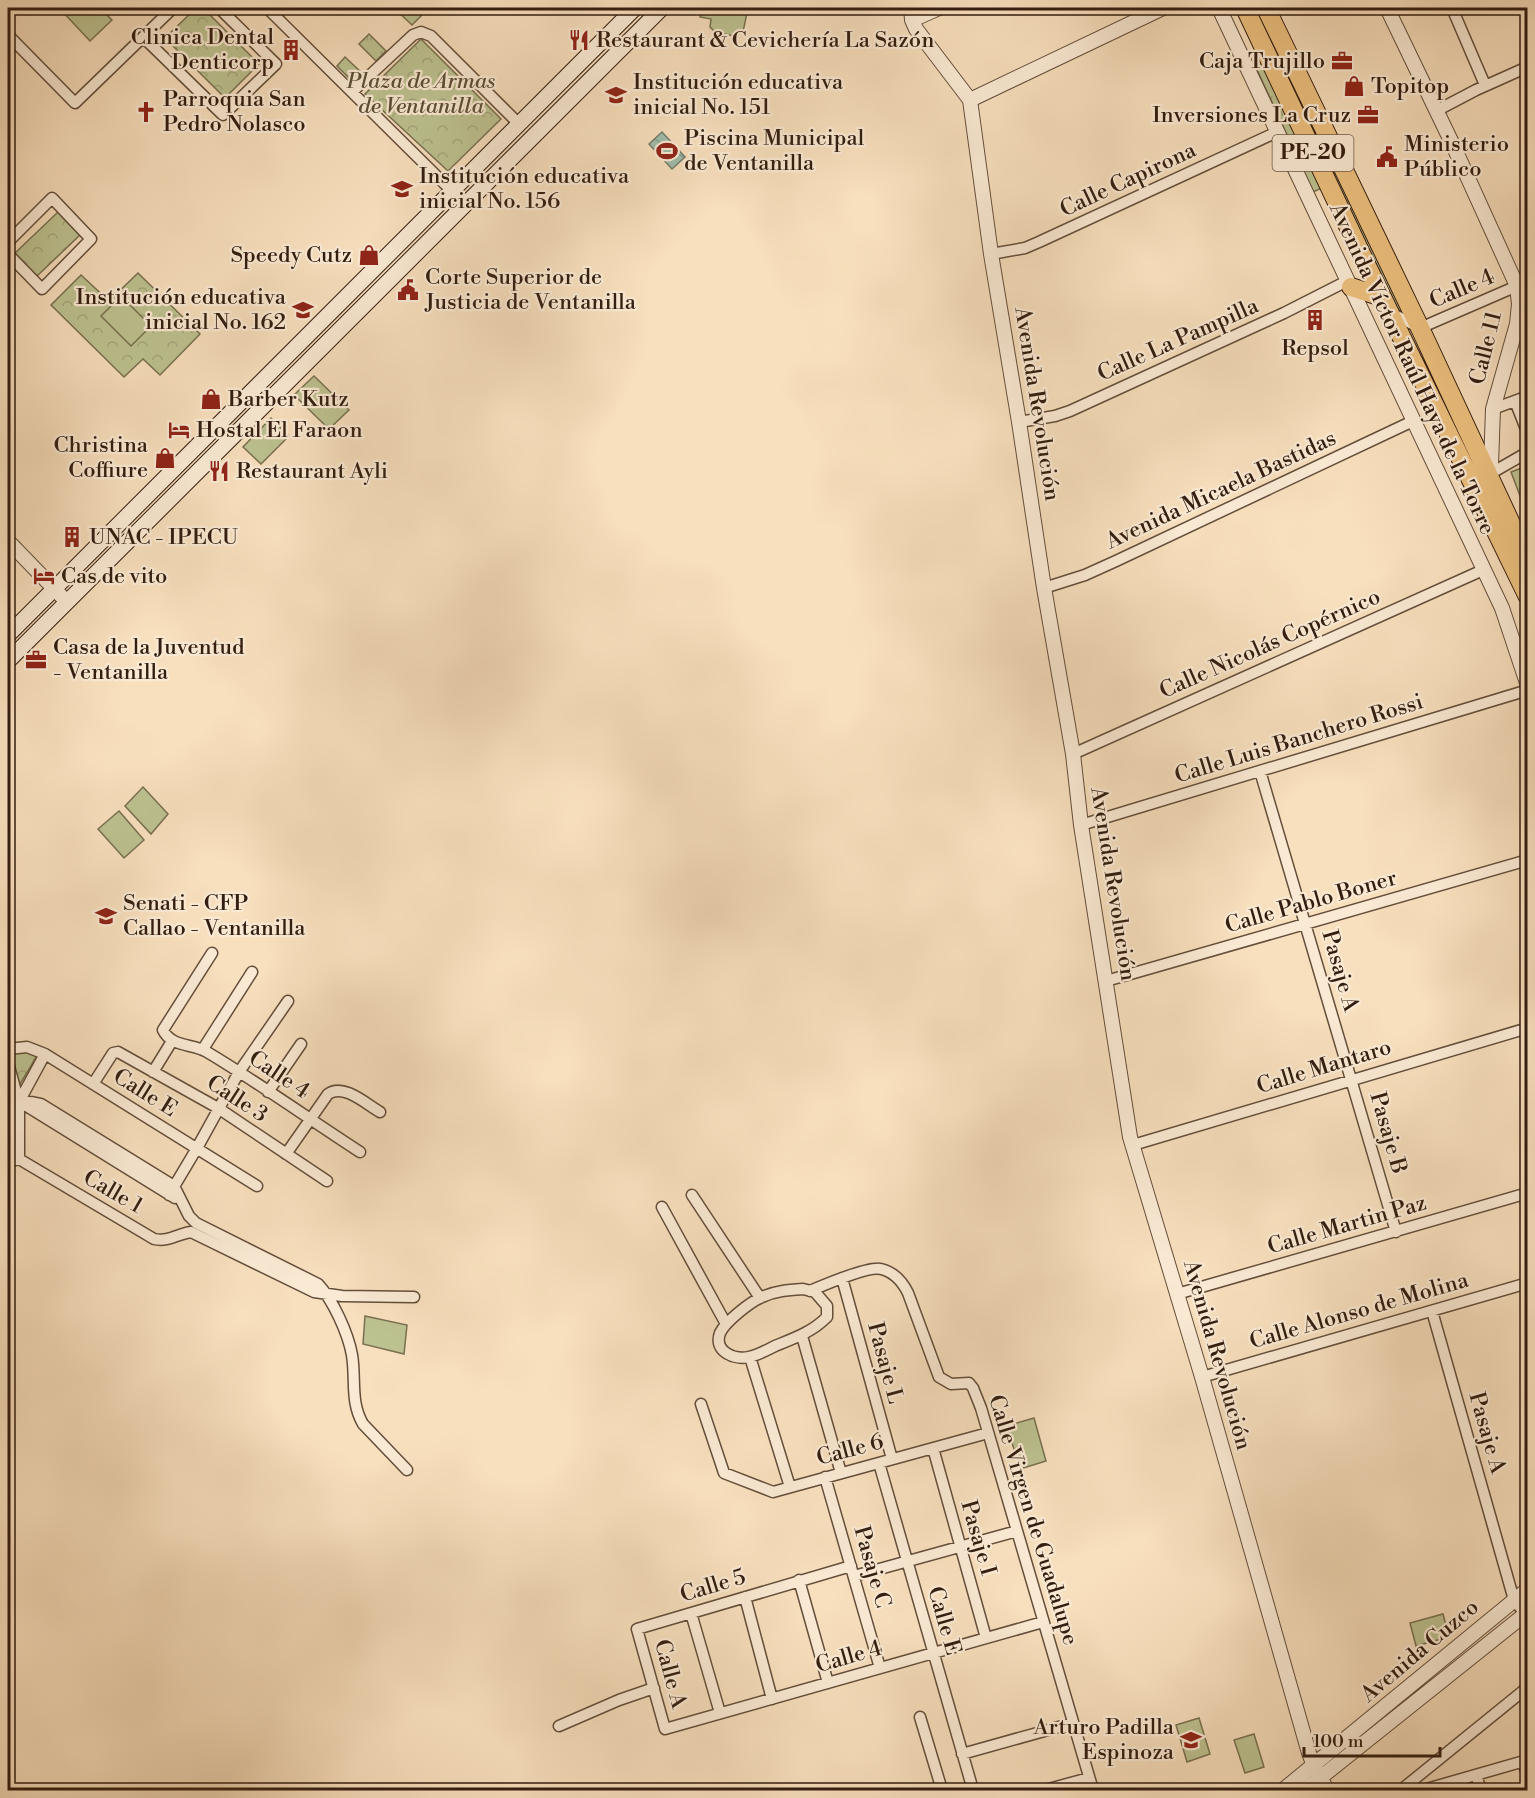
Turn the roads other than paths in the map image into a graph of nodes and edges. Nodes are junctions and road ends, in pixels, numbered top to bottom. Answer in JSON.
{"nodes":[{"id":1,"x":173,"y":8,"type":"edge"},
{"id":2,"x":219,"y":8,"type":"edge"},
{"id":3,"x":267,"y":8,"type":"edge"},
{"id":4,"x":635,"y":8,"type":"edge"},
{"id":5,"x":663,"y":8,"type":"edge"},
{"id":6,"x":939,"y":8,"type":"edge"},
{"id":7,"x":1163,"y":8,"type":"edge"},
{"id":8,"x":1219,"y":8,"type":"edge"},
{"id":9,"x":1245,"y":8,"type":"edge"},
{"id":10,"x":1266,"y":8,"type":"edge"},
{"id":11,"x":1387,"y":8,"type":"edge"},
{"id":12,"x":1452,"y":8,"type":"edge"},
{"id":13,"x":912,"y":14,"type":"edge"},
{"id":14,"x":8,"y":35,"type":"edge"},
{"id":15,"x":143,"y":37,"type":"junction"},
{"id":16,"x":1523,"y":69,"type":"dead end"},
{"id":17,"x":1485,"y":85,"type":"junction"},
{"id":18,"x":352,"y":93,"type":"junction"},
{"id":19,"x":970,"y":100,"type":"junction"},
{"id":20,"x":1436,"y":111,"type":"junction"},
{"id":21,"x":519,"y":124,"type":"junction"},
{"id":22,"x":1277,"y":132,"type":"junction"},
{"id":23,"x":452,"y":191,"type":"junction"},
{"id":24,"x":465,"y":204,"type":"junction"},
{"id":25,"x":8,"y":242,"type":"edge"},
{"id":26,"x":8,"y":254,"type":"edge"},
{"id":27,"x":991,"y":254,"type":"junction"},
{"id":28,"x":1349,"y":284,"type":"junction"},
{"id":29,"x":1517,"y":286,"type":"junction"},
{"id":30,"x":341,"y":302,"type":"junction"},
{"id":31,"x":1386,"y":305,"type":"junction"},
{"id":32,"x":1527,"y":310,"type":"edge"},
{"id":33,"x":354,"y":315,"type":"junction"},
{"id":34,"x":1518,"y":324,"type":"junction"},
{"id":35,"x":1420,"y":328,"type":"junction"},
{"id":36,"x":1527,"y":396,"type":"edge"},
{"id":37,"x":1515,"y":400,"type":"junction"},
{"id":38,"x":1493,"y":409,"type":"junction"},
{"id":39,"x":1019,"y":422,"type":"junction"},
{"id":40,"x":1413,"y":422,"type":"junction"},
{"id":41,"x":1527,"y":434,"type":"edge"},
{"id":42,"x":1527,"y":452,"type":"edge"},
{"id":43,"x":1476,"y":471,"type":"junction"},
{"id":44,"x":1493,"y":508,"type":"junction"},
{"id":45,"x":8,"y":541,"type":"edge"},
{"id":46,"x":1527,"y":560,"type":"edge"},
{"id":47,"x":1483,"y":570,"type":"junction"},
{"id":48,"x":1044,"y":588,"type":"junction"},
{"id":49,"x":55,"y":589,"type":"junction"},
{"id":50,"x":1527,"y":597,"type":"edge"},
{"id":51,"x":67,"y":602,"type":"junction"},
{"id":52,"x":8,"y":635,"type":"edge"},
{"id":53,"x":8,"y":661,"type":"edge"},
{"id":54,"x":1527,"y":686,"type":"edge"},
{"id":55,"x":1527,"y":690,"type":"edge"},
{"id":56,"x":1073,"y":754,"type":"junction"},
{"id":57,"x":1260,"y":771,"type":"junction"},
{"id":58,"x":1081,"y":825,"type":"junction"},
{"id":59,"x":1527,"y":860,"type":"edge"},
{"id":60,"x":1306,"y":924,"type":"junction"},
{"id":61,"x":212,"y":953,"type":"dead end"},
{"id":62,"x":252,"y":972,"type":"dead end"},
{"id":63,"x":1106,"y":981,"type":"junction"},
{"id":64,"x":288,"y":1001,"type":"dead end"},
{"id":65,"x":1527,"y":1028,"type":"edge"},
{"id":66,"x":172,"y":1041,"type":"junction"},
{"id":67,"x":301,"y":1044,"type":"dead end"},
{"id":68,"x":8,"y":1049,"type":"edge"},
{"id":69,"x":203,"y":1049,"type":"junction"},
{"id":70,"x":45,"y":1054,"type":"junction"},
{"id":71,"x":8,"y":1063,"type":"edge"},
{"id":72,"x":153,"y":1072,"type":"junction"},
{"id":73,"x":239,"y":1072,"type":"junction"},
{"id":74,"x":1352,"y":1079,"type":"junction"},
{"id":75,"x":93,"y":1084,"type":"junction"},
{"id":76,"x":268,"y":1092,"type":"junction"},
{"id":77,"x":13,"y":1103,"type":"edge"},
{"id":78,"x":218,"y":1108,"type":"junction"},
{"id":79,"x":380,"y":1112,"type":"dead end"},
{"id":80,"x":311,"y":1120,"type":"junction"},
{"id":81,"x":1133,"y":1145,"type":"junction"},
{"id":82,"x":197,"y":1148,"type":"junction"},
{"id":83,"x":360,"y":1152,"type":"dead end"},
{"id":84,"x":286,"y":1155,"type":"junction"},
{"id":85,"x":19,"y":1159,"type":"junction"},
{"id":86,"x":8,"y":1162,"type":"edge"},
{"id":87,"x":327,"y":1181,"type":"dead end"},
{"id":88,"x":257,"y":1186,"type":"dead end"},
{"id":89,"x":171,"y":1191,"type":"junction"},
{"id":90,"x":1527,"y":1193,"type":"edge"},
{"id":91,"x":692,"y":1195,"type":"dead end"},
{"id":92,"x":662,"y":1207,"type":"dead end"},
{"id":93,"x":193,"y":1228,"type":"junction"},
{"id":94,"x":1396,"y":1232,"type":"junction"},
{"id":95,"x":842,"y":1278,"type":"junction"},
{"id":96,"x":1527,"y":1283,"type":"edge"},
{"id":97,"x":810,"y":1291,"type":"junction"},
{"id":98,"x":327,"y":1293,"type":"junction"},
{"id":99,"x":1177,"y":1294,"type":"junction"},
{"id":100,"x":414,"y":1297,"type":"dead end"},
{"id":101,"x":760,"y":1298,"type":"junction"},
{"id":102,"x":1432,"y":1311,"type":"junction"},
{"id":103,"x":726,"y":1324,"type":"junction"},
{"id":104,"x":801,"y":1336,"type":"junction"},
{"id":105,"x":750,"y":1357,"type":"junction"},
{"id":106,"x":1202,"y":1377,"type":"junction"},
{"id":107,"x":701,"y":1404,"type":"dead end"},
{"id":108,"x":988,"y":1433,"type":"junction"},
{"id":109,"x":933,"y":1448,"type":"junction"},
{"id":110,"x":892,"y":1459,"type":"junction"},
{"id":111,"x":879,"y":1463,"type":"junction"},
{"id":112,"x":407,"y":1470,"type":"dead end"},
{"id":113,"x":841,"y":1473,"type":"junction"},
{"id":114,"x":825,"y":1477,"type":"junction"},
{"id":115,"x":790,"y":1487,"type":"junction"},
{"id":116,"x":1017,"y":1531,"type":"junction"},
{"id":117,"x":961,"y":1547,"type":"junction"},
{"id":118,"x":907,"y":1562,"type":"junction"},
{"id":119,"x":852,"y":1571,"type":"junction"},
{"id":120,"x":799,"y":1580,"type":"junction"},
{"id":121,"x":1527,"y":1589,"type":"edge"},
{"id":122,"x":745,"y":1597,"type":"junction"},
{"id":123,"x":1514,"y":1600,"type":"junction"},
{"id":124,"x":691,"y":1613,"type":"junction"},
{"id":125,"x":1527,"y":1614,"type":"edge"},
{"id":126,"x":1043,"y":1622,"type":"junction"},
{"id":127,"x":637,"y":1629,"type":"joint"},
{"id":128,"x":986,"y":1638,"type":"junction"},
{"id":129,"x":933,"y":1653,"type":"junction"},
{"id":130,"x":880,"y":1668,"type":"junction"},
{"id":131,"x":828,"y":1683,"type":"junction"},
{"id":132,"x":1527,"y":1687,"type":"edge"},
{"id":133,"x":654,"y":1688,"type":"junction"},
{"id":134,"x":1527,"y":1694,"type":"edge"},
{"id":135,"x":1513,"y":1698,"type":"junction"},
{"id":136,"x":772,"y":1699,"type":"junction"},
{"id":137,"x":720,"y":1713,"type":"junction"},
{"id":138,"x":920,"y":1717,"type":"dead end"},
{"id":139,"x":1073,"y":1723,"type":"junction"},
{"id":140,"x":559,"y":1726,"type":"dead end"},
{"id":141,"x":665,"y":1729,"type":"joint"},
{"id":142,"x":962,"y":1754,"type":"junction"},
{"id":143,"x":1525,"y":1761,"type":"edge"},
{"id":144,"x":1476,"y":1775,"type":"junction"},
{"id":145,"x":1527,"y":1777,"type":"edge"},
{"id":146,"x":1089,"y":1778,"type":"junction"},
{"id":147,"x":1320,"y":1778,"type":"edge"},
{"id":148,"x":1426,"y":1790,"type":"edge"},
{"id":149,"x":942,"y":1791,"type":"edge"},
{"id":150,"x":973,"y":1791,"type":"edge"},
{"id":151,"x":1045,"y":1791,"type":"edge"},
{"id":152,"x":1093,"y":1791,"type":"edge"},
{"id":153,"x":1283,"y":1791,"type":"edge"},
{"id":154,"x":1305,"y":1791,"type":"edge"},
{"id":155,"x":1401,"y":1791,"type":"edge"},
{"id":156,"x":1481,"y":1791,"type":"edge"}],
"edges":[{"from":1,"to":15,"type":"street"},
{"from":2,"to":15,"type":"street"},
{"from":3,"to":18,"type":"street"},
{"from":4,"to":21,"type":"main road"},
{"from":5,"to":24,"type":"main road"},
{"from":6,"to":13,"type":"street"},
{"from":7,"to":19,"type":"street"},
{"from":8,"to":22,"type":"street","name":"Avenida Víctor Raúl Haya de la Torre"},
{"from":9,"to":31,"type":"highway","number":"PE-20"},
{"from":10,"to":35,"type":"highway","number":"PE-20"},
{"from":11,"to":20,"type":"street","name":"Calle 11"},
{"from":12,"to":17,"type":"street"},
{"from":13,"to":19,"type":"street","name":"Avenida Revolución"},
{"from":14,"to":15,"type":"street"},
{"from":16,"to":17,"type":"street"},
{"from":17,"to":20,"type":"street"},
{"from":18,"to":21,"type":"street"},
{"from":18,"to":23,"type":"street"},
{"from":19,"to":27,"type":"street","name":"Avenida Revolución"},
{"from":20,"to":29,"type":"street","name":"Calle 11"},
{"from":21,"to":23,"type":"main road"},
{"from":22,"to":27,"type":"street","name":"Calle Capirona"},
{"from":22,"to":28,"type":"street","name":"Avenida Víctor Raúl Haya de la Torre"},
{"from":23,"to":24,"type":"street"},
{"from":23,"to":30,"type":"main road"},
{"from":24,"to":33,"type":"main road"},
{"from":25,"to":26,"type":"street"},
{"from":27,"to":39,"type":"street","name":"Avenida Revolución"},
{"from":28,"to":31,"type":"highway"},
{"from":28,"to":39,"type":"street","name":"Calle La Pampilla"},
{"from":28,"to":40,"type":"street","name":"Avenida Víctor Raúl Haya de la Torre"},
{"from":29,"to":34,"type":"street","name":"Calle 11"},
{"from":29,"to":35,"type":"street","name":"Calle 4"},
{"from":30,"to":33,"type":"main road"},
{"from":30,"to":49,"type":"main road"},
{"from":31,"to":35,"type":"street","name":"Calle 4"},
{"from":31,"to":43,"type":"highway","number":"PE-20"},
{"from":32,"to":34,"type":"street"},
{"from":33,"to":51,"type":"main road"},
{"from":34,"to":38,"type":"street","name":"Calle 11"},
{"from":35,"to":43,"type":"highway","number":"PE-20"},
{"from":36,"to":37,"type":"street"},
{"from":37,"to":38,"type":"street"},
{"from":37,"to":41,"type":"street"},
{"from":38,"to":43,"type":"street","name":"Calle 11"},
{"from":39,"to":48,"type":"street","name":"Avenida Revolución"},
{"from":40,"to":47,"type":"street","name":"Avenida Víctor Raúl Haya de la Torre"},
{"from":40,"to":48,"type":"street","name":"Avenida Micaela Bastidas"},
{"from":42,"to":43,"type":"street"},
{"from":43,"to":44,"type":"highway","number":"PE-20"},
{"from":44,"to":46,"type":"highway","number":"PE-20"},
{"from":44,"to":50,"type":"highway","number":"PE-20"},
{"from":45,"to":49,"type":"street"},
{"from":47,"to":54,"type":"street","name":"Avenida Víctor Raúl Haya de la Torre"},
{"from":47,"to":56,"type":"street","name":"Calle Nicolás Copérnico"},
{"from":48,"to":56,"type":"street","name":"Avenida Revolución"},
{"from":49,"to":51,"type":"street"},
{"from":49,"to":52,"type":"main road"},
{"from":51,"to":53,"type":"main road"},
{"from":55,"to":57,"type":"street","name":"Calle Luis Banchero Rossi"},
{"from":56,"to":58,"type":"street","name":"Avenida Revolución"},
{"from":57,"to":58,"type":"street","name":"Calle Luis Banchero Rossi"},
{"from":57,"to":60,"type":"street","name":"Pasaje A"},
{"from":58,"to":63,"type":"street","name":"Avenida Revolución"},
{"from":59,"to":60,"type":"street","name":"Calle Pablo Boner"},
{"from":60,"to":63,"type":"street","name":"Calle Pablo Boner"},
{"from":60,"to":74,"type":"street","name":"Pasaje A"},
{"from":61,"to":66,"type":"street"},
{"from":62,"to":69,"type":"street"},
{"from":63,"to":81,"type":"street","name":"Avenida Revolución"},
{"from":64,"to":73,"type":"street"},
{"from":65,"to":74,"type":"street","name":"Calle Mantaro"},
{"from":66,"to":69,"type":"street","name":"Calle 4"},
{"from":66,"to":72,"type":"street"},
{"from":67,"to":76,"type":"street"},
{"from":68,"to":70,"type":"street","name":"Calle E"},
{"from":69,"to":73,"type":"street","name":"Calle 4"},
{"from":70,"to":75,"type":"street","name":"Calle E"},
{"from":70,"to":77,"type":"street"},
{"from":71,"to":77,"type":"street"},
{"from":72,"to":75,"type":"street","name":"Calle 3"},
{"from":72,"to":78,"type":"street","name":"Calle 3"},
{"from":73,"to":76,"type":"street","name":"Calle 4"},
{"from":73,"to":78,"type":"street"},
{"from":74,"to":81,"type":"street","name":"Calle Mantaro"},
{"from":74,"to":94,"type":"street","name":"Pasaje B"},
{"from":75,"to":82,"type":"street","name":"Calle E"},
{"from":76,"to":80,"type":"street","name":"Calle 4"},
{"from":77,"to":85,"type":"street"},
{"from":77,"to":89,"type":"street"},
{"from":78,"to":82,"type":"street"},
{"from":78,"to":84,"type":"street","name":"Calle 3"},
{"from":79,"to":80,"type":"street"},
{"from":80,"to":83,"type":"street","name":"Calle 4"},
{"from":80,"to":84,"type":"street"},
{"from":81,"to":99,"type":"street","name":"Avenida Revolución"},
{"from":82,"to":88,"type":"street","name":"Calle E"},
{"from":82,"to":89,"type":"street"},
{"from":84,"to":87,"type":"street","name":"Calle 3"},
{"from":85,"to":86,"type":"street"},
{"from":85,"to":93,"type":"street","name":"Calle 1"},
{"from":89,"to":93,"type":"street"},
{"from":90,"to":94,"type":"street","name":"Calle Martin Paz"},
{"from":91,"to":101,"type":"street"},
{"from":92,"to":103,"type":"street"},
{"from":93,"to":98,"type":"street"},
{"from":93,"to":98,"type":"street"},
{"from":94,"to":99,"type":"street","name":"Calle Martin Paz"},
{"from":95,"to":97,"type":"street","name":"Calle Virgen de Guadalupe"},
{"from":95,"to":108,"type":"street","name":"Calle Virgen de Guadalupe"},
{"from":95,"to":110,"type":"street","name":"Pasaje L"},
{"from":96,"to":102,"type":"street","name":"Calle Alonso de Molina"},
{"from":97,"to":101,"type":"street"},
{"from":97,"to":104,"type":"street"},
{"from":98,"to":100,"type":"street"},
{"from":98,"to":112,"type":"street"},
{"from":99,"to":106,"type":"street","name":"Avenida Revolución"},
{"from":101,"to":103,"type":"street"},
{"from":102,"to":106,"type":"street","name":"Calle Alonso de Molina"},
{"from":102,"to":123,"type":"street","name":"Pasaje A"},
{"from":103,"to":105,"type":"street"},
{"from":104,"to":105,"type":"street"},
{"from":104,"to":113,"type":"street"},
{"from":105,"to":115,"type":"street"},
{"from":106,"to":147,"type":"street","name":"Avenida Revolución"},
{"from":107,"to":115,"type":"street","name":"Calle 6"},
{"from":108,"to":109,"type":"street","name":"Calle 6"},
{"from":108,"to":116,"type":"street","name":"Calle Virgen de Guadalupe"},
{"from":109,"to":110,"type":"street","name":"Calle 6"},
{"from":109,"to":117,"type":"street","name":"Pasaje I"},
{"from":110,"to":111,"type":"street","name":"Calle 6"},
{"from":111,"to":113,"type":"street","name":"Calle 6"},
{"from":111,"to":118,"type":"street","name":"Calle E"},
{"from":113,"to":114,"type":"street","name":"Calle 6"},
{"from":114,"to":115,"type":"street","name":"Calle 6"},
{"from":114,"to":119,"type":"street","name":"Pasaje C"},
{"from":116,"to":117,"type":"street","name":"Calle 5"},
{"from":116,"to":126,"type":"street","name":"Calle Virgen de Guadalupe"},
{"from":117,"to":118,"type":"street","name":"Calle 5"},
{"from":117,"to":128,"type":"street","name":"Pasaje I"},
{"from":118,"to":119,"type":"street","name":"Calle 5"},
{"from":118,"to":129,"type":"street","name":"Calle E"},
{"from":119,"to":120,"type":"street","name":"Calle 5"},
{"from":119,"to":130,"type":"street","name":"Pasaje C"},
{"from":120,"to":122,"type":"street","name":"Calle 5"},
{"from":120,"to":131,"type":"street"},
{"from":121,"to":123,"type":"street","name":"Avenida Cuzco"},
{"from":122,"to":124,"type":"street","name":"Calle 5"},
{"from":122,"to":136,"type":"street"},
{"from":123,"to":125,"type":"street"},
{"from":123,"to":147,"type":"street","name":"Avenida Cuzco"},
{"from":124,"to":127,"type":"street","name":"Calle 5"},
{"from":124,"to":137,"type":"street"},
{"from":125,"to":147,"type":"street","name":"Avenida Cuzco"},
{"from":126,"to":128,"type":"street","name":"Calle 4"},
{"from":126,"to":139,"type":"street","name":"Calle Virgen de Guadalupe"},
{"from":127,"to":133,"type":"street","name":"Calle A"},
{"from":128,"to":129,"type":"street","name":"Calle 4"},
{"from":129,"to":130,"type":"street","name":"Calle 4"},
{"from":129,"to":142,"type":"street","name":"Calle E"},
{"from":130,"to":131,"type":"street","name":"Calle 4"},
{"from":131,"to":136,"type":"street","name":"Calle 4"},
{"from":132,"to":135,"type":"street"},
{"from":133,"to":140,"type":"street"},
{"from":133,"to":141,"type":"street","name":"Calle A"},
{"from":134,"to":135,"type":"street"},
{"from":135,"to":155,"type":"street"},
{"from":136,"to":137,"type":"street","name":"Calle 4"},
{"from":137,"to":141,"type":"street","name":"Calle 4"},
{"from":138,"to":149,"type":"street"},
{"from":139,"to":142,"type":"street"},
{"from":139,"to":146,"type":"street","name":"Calle Virgen de Guadalupe"},
{"from":142,"to":150,"type":"street","name":"Calle E"},
{"from":143,"to":144,"type":"street"},
{"from":143,"to":145,"type":"street"},
{"from":144,"to":148,"type":"street"},
{"from":144,"to":156,"type":"street"},
{"from":146,"to":151,"type":"street"},
{"from":146,"to":152,"type":"street","name":"Calle Virgen de Guadalupe"},
{"from":147,"to":153,"type":"street","name":"Avenida Cuzco"},
{"from":147,"to":154,"type":"street","name":"Avenida Cuzco"}]}
